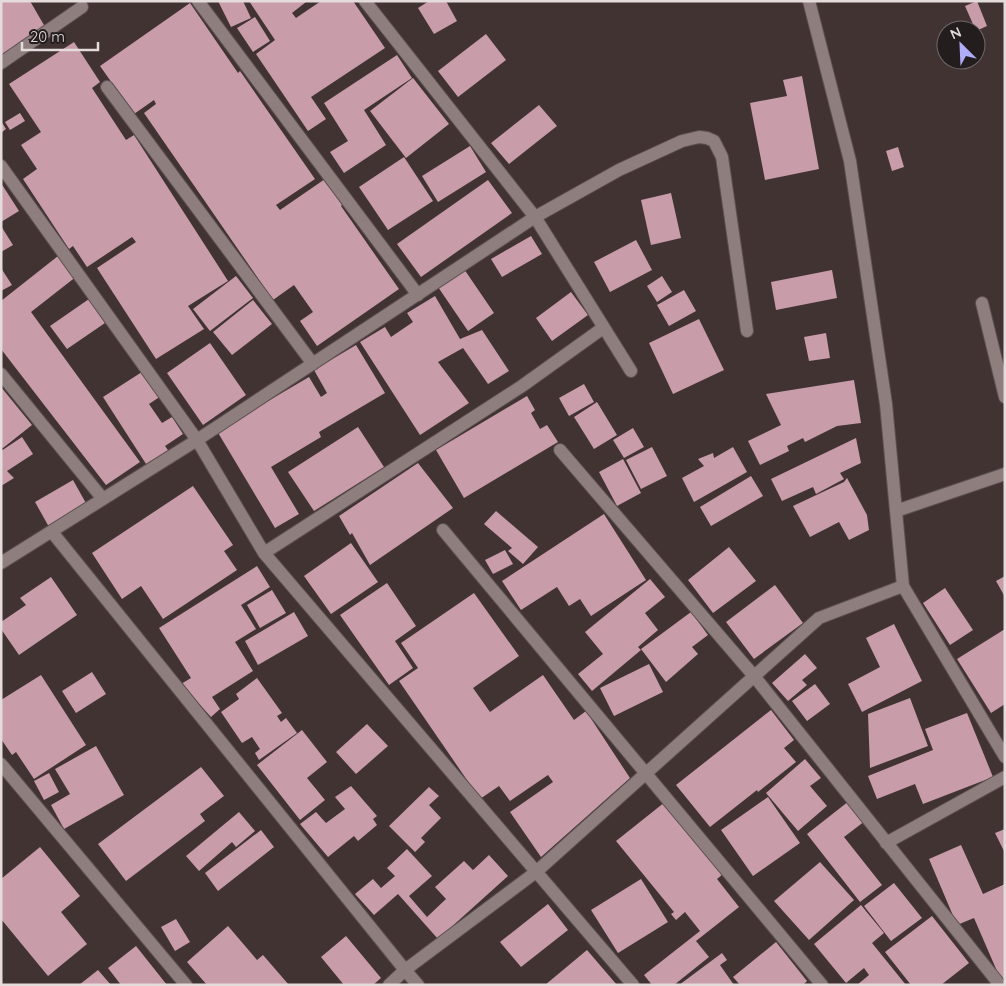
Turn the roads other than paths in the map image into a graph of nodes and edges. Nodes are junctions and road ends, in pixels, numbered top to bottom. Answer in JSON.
{"nodes":[{"id":1,"x":198,"y":1,"type":"edge"},
{"id":2,"x":365,"y":1,"type":"edge"},
{"id":3,"x":809,"y":1,"type":"edge"},
{"id":4,"x":82,"y":7,"type":"dead end"},
{"id":5,"x":1,"y":63,"type":"edge"},
{"id":6,"x":107,"y":87,"type":"dead end"},
{"id":7,"x":1,"y":166,"type":"edge"},
{"id":8,"x":535,"y":217,"type":"junction"},
{"id":9,"x":418,"y":295,"type":"junction"},
{"id":10,"x":982,"y":303,"type":"dead end"},
{"id":11,"x":603,"y":328,"type":"junction"},
{"id":12,"x":747,"y":331,"type":"dead end"},
{"id":13,"x":313,"y":364,"type":"junction"},
{"id":14,"x":631,"y":371,"type":"dead end"},
{"id":15,"x":1,"y":374,"type":"edge"},
{"id":16,"x":1005,"y":397,"type":"edge"},
{"id":17,"x":198,"y":440,"type":"junction"},
{"id":18,"x":560,"y":450,"type":"dead end"},
{"id":19,"x":1005,"y":474,"type":"edge"},
{"id":20,"x":103,"y":500,"type":"junction"},
{"id":21,"x":896,"y":511,"type":"junction"},
{"id":22,"x":443,"y":530,"type":"dead end"},
{"id":23,"x":52,"y":532,"type":"junction"},
{"id":24,"x":264,"y":553,"type":"junction"},
{"id":25,"x":1,"y":563,"type":"edge"},
{"id":26,"x":903,"y":586,"type":"junction"},
{"id":27,"x":754,"y":676,"type":"junction"},
{"id":28,"x":1005,"y":756,"type":"edge"},
{"id":29,"x":1,"y":764,"type":"edge"},
{"id":30,"x":646,"y":773,"type":"junction"},
{"id":31,"x":1005,"y":777,"type":"edge"},
{"id":32,"x":886,"y":843,"type":"junction"},
{"id":33,"x":536,"y":872,"type":"junction"},
{"id":34,"x":405,"y":970,"type":"junction"},
{"id":35,"x":186,"y":985,"type":"edge"},
{"id":36,"x":388,"y":985,"type":"edge"},
{"id":37,"x":418,"y":985,"type":"edge"},
{"id":38,"x":633,"y":985,"type":"edge"},
{"id":39,"x":822,"y":985,"type":"edge"},
{"id":40,"x":1000,"y":985,"type":"edge"}],
"edges":[{"from":1,"to":9,"type":"street"},
{"from":2,"to":8,"type":"street"},
{"from":3,"to":21,"type":"street"},
{"from":4,"to":5,"type":"street"},
{"from":6,"to":13,"type":"street"},
{"from":7,"to":17,"type":"street"},
{"from":8,"to":9,"type":"street"},
{"from":8,"to":11,"type":"street"},
{"from":8,"to":12,"type":"street"},
{"from":9,"to":13,"type":"street"},
{"from":10,"to":16,"type":"street"},
{"from":11,"to":14,"type":"street"},
{"from":11,"to":24,"type":"street"},
{"from":13,"to":17,"type":"street"},
{"from":15,"to":20,"type":"street"},
{"from":17,"to":20,"type":"street"},
{"from":17,"to":24,"type":"street"},
{"from":18,"to":27,"type":"street"},
{"from":19,"to":21,"type":"street"},
{"from":20,"to":23,"type":"street"},
{"from":21,"to":26,"type":"street"},
{"from":22,"to":30,"type":"street"},
{"from":23,"to":25,"type":"street"},
{"from":23,"to":34,"type":"street"},
{"from":24,"to":33,"type":"street"},
{"from":26,"to":27,"type":"street"},
{"from":26,"to":28,"type":"street"},
{"from":27,"to":30,"type":"street"},
{"from":27,"to":32,"type":"street"},
{"from":29,"to":35,"type":"street"},
{"from":30,"to":33,"type":"street"},
{"from":30,"to":39,"type":"street"},
{"from":31,"to":32,"type":"street"},
{"from":32,"to":40,"type":"street"},
{"from":33,"to":34,"type":"street"},
{"from":33,"to":38,"type":"street"},
{"from":34,"to":36,"type":"street"},
{"from":34,"to":37,"type":"street"}]}
